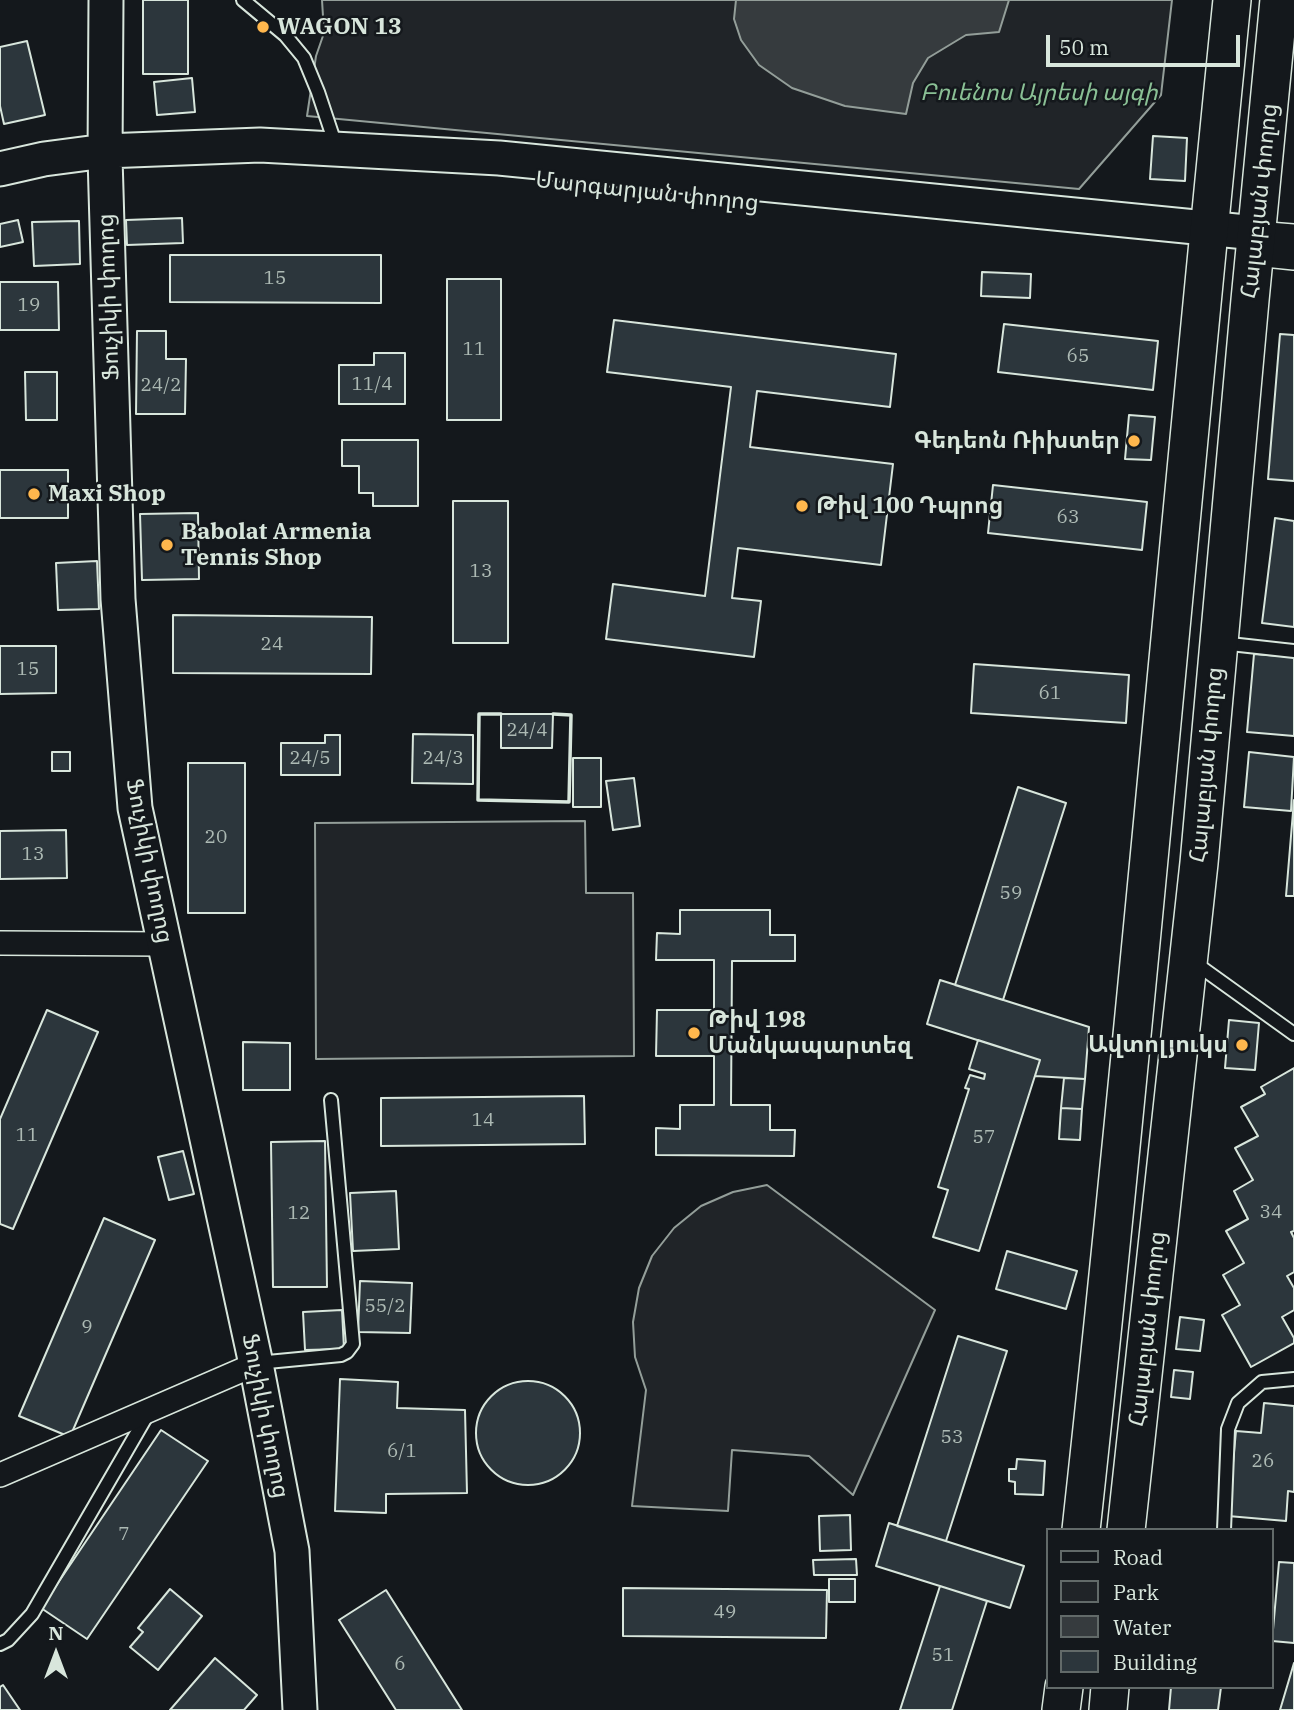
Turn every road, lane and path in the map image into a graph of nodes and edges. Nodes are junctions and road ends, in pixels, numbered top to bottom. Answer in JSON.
{"nodes":[{"id":1,"x":106,"y":0,"type":"edge"},
{"id":2,"x":243,"y":0,"type":"edge"},
{"id":3,"x":1232,"y":0,"type":"edge"},
{"id":4,"x":1279,"y":0,"type":"edge"},
{"id":5,"x":338,"y":150,"type":"junction"},
{"id":6,"x":105,"y":154,"type":"junction"},
{"id":7,"x":0,"y":169,"type":"edge"},
{"id":8,"x":0,"y":176,"type":"edge"},
{"id":9,"x":1294,"y":236,"type":"edge"},
{"id":10,"x":1207,"y":238,"type":"junction"},
{"id":11,"x":1256,"y":243,"type":"junction"},
{"id":12,"x":1294,"y":258,"type":"edge"},
{"id":13,"x":1218,"y":643,"type":"junction"},
{"id":14,"x":1294,"y":651,"type":"edge"},
{"id":15,"x":0,"y":943,"type":"edge"},
{"id":16,"x":164,"y":944,"type":"junction"},
{"id":17,"x":1189,"y":958,"type":"junction"},
{"id":18,"x":1294,"y":1034,"type":"edge"},
{"id":19,"x":331,"y":1100,"type":"dead end"},
{"id":20,"x":256,"y":1364,"type":"junction"},
{"id":21,"x":1294,"y":1379,"type":"edge"},
{"id":22,"x":151,"y":1409,"type":"junction"},
{"id":23,"x":0,"y":1475,"type":"edge"},
{"id":24,"x":1081,"y":1528,"type":"edge"},
{"id":25,"x":1126,"y":1528,"type":"edge"},
{"id":26,"x":1224,"y":1528,"type":"edge"},
{"id":27,"x":0,"y":1644,"type":"edge"},
{"id":28,"x":1064,"y":1689,"type":"edge"},
{"id":29,"x":1110,"y":1689,"type":"edge"},
{"id":30,"x":300,"y":1710,"type":"edge"},
{"id":31,"x":1061,"y":1710,"type":"edge"},
{"id":32,"x":1108,"y":1710,"type":"edge"}],
"edges":[{"from":1,"to":6,"type":"main road","name":"Ֆուչիկի փողոց"},
{"from":2,"to":5,"type":"lane"},
{"from":3,"to":10,"type":"main road","name":"Հալաբյան փողոց"},
{"from":4,"to":11,"type":"main road","name":"Հալաբյան փողոց"},
{"from":5,"to":6,"type":"main road","name":"Մարգարյան փողոց"},
{"from":5,"to":10,"type":"main road","name":"Մարգարյան փողոց"},
{"from":6,"to":7,"type":"main road","name":"Մարգարյան փողոց"},
{"from":6,"to":8,"type":"main road","name":"Մարգարյան փողոց"},
{"from":6,"to":10,"type":"main road","name":"Մարգարյան փողոց"},
{"from":6,"to":16,"type":"main road","name":"Ֆուչիկի փողոց"},
{"from":9,"to":11,"type":"street","name":"Մարգարյան փողոց"},
{"from":10,"to":11,"type":"main road","name":"Մարգարյան փողոց"},
{"from":10,"to":24,"type":"main road","name":"Հալաբյան փողոց"},
{"from":11,"to":12,"type":"street","name":"Մարգարյան փողոց"},
{"from":11,"to":13,"type":"main road","name":"Հալաբյան փողոց"},
{"from":13,"to":14,"type":"lane"},
{"from":13,"to":17,"type":"main road","name":"Հալաբյան փողոց"},
{"from":15,"to":16,"type":"street"},
{"from":16,"to":20,"type":"main road","name":"Ֆուչիկի փողոց"},
{"from":17,"to":18,"type":"lane"},
{"from":17,"to":25,"type":"main road","name":"Հալաբյան փողոց"},
{"from":19,"to":20,"type":"lane"},
{"from":20,"to":22,"type":"street"},
{"from":20,"to":30,"type":"main road","name":"Ֆուչիկի փողոց"},
{"from":21,"to":26,"type":"lane"},
{"from":22,"to":23,"type":"street"},
{"from":22,"to":27,"type":"lane"},
{"from":28,"to":31,"type":"main road"},
{"from":29,"to":32,"type":"main road"}]}
